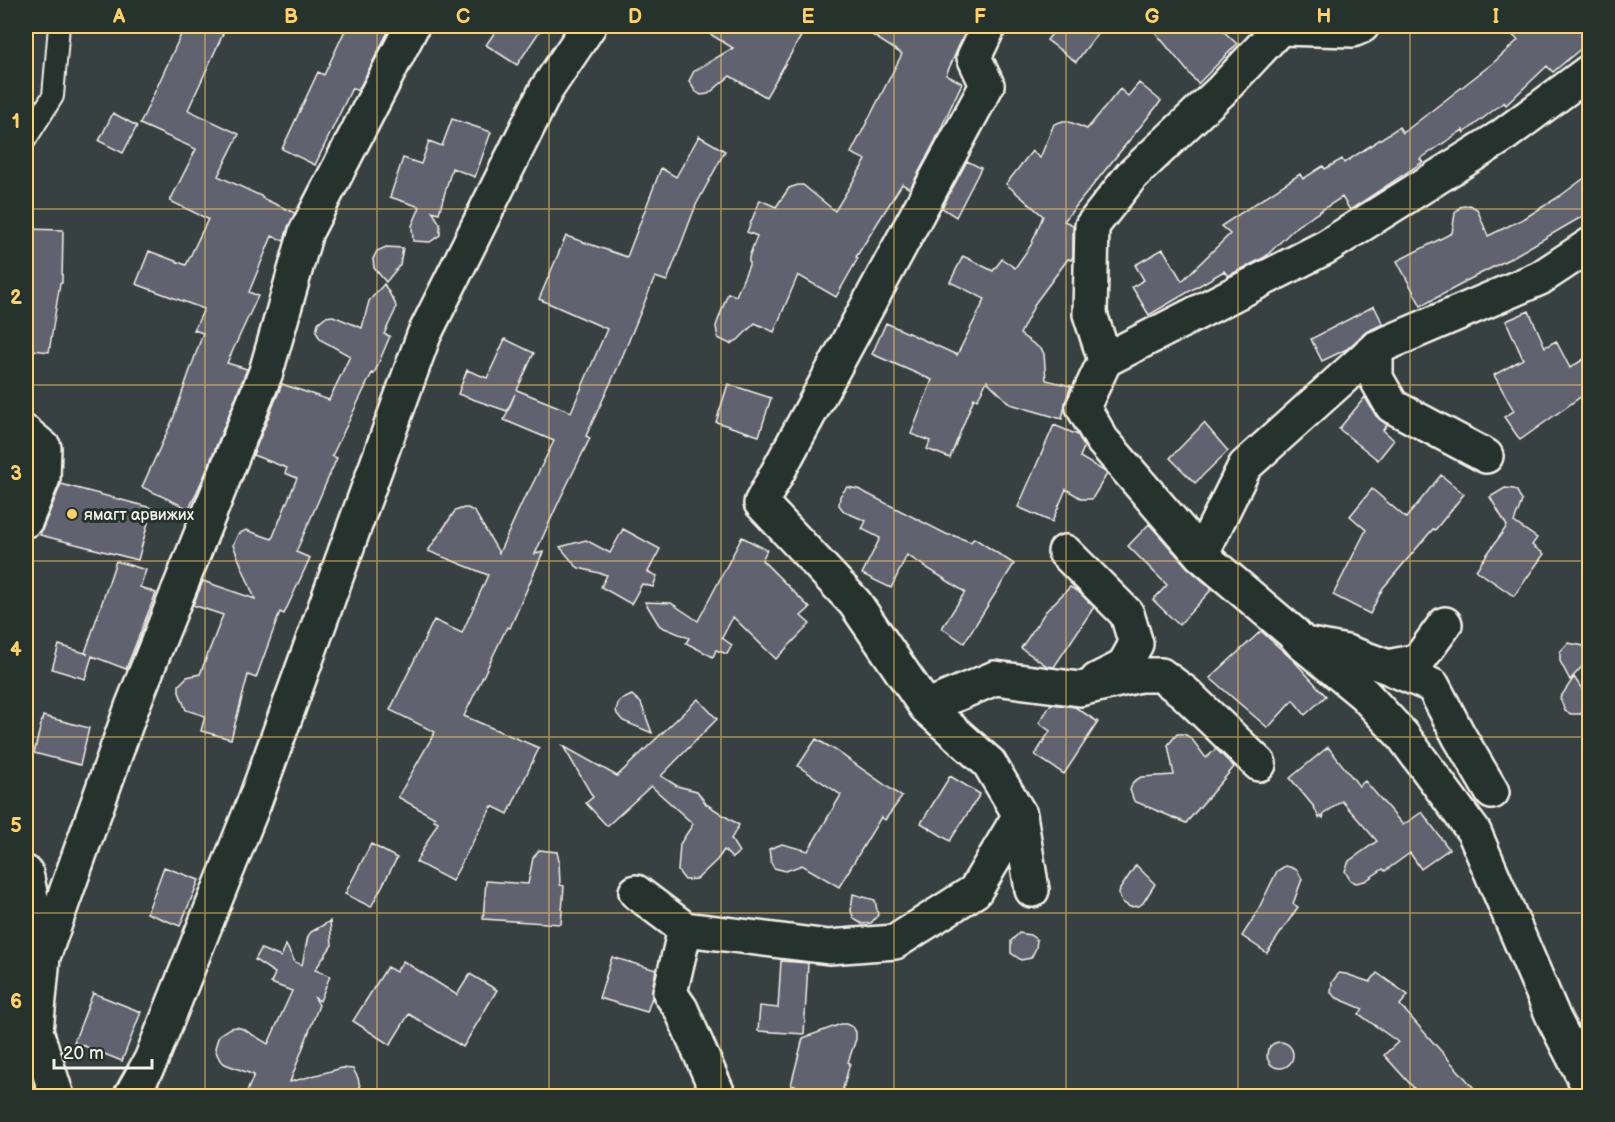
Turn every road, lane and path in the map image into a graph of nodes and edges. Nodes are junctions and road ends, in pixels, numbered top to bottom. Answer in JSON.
{"nodes":[{"id":1,"x":59,"y":26,"type":"edge"},
{"id":2,"x":412,"y":26,"type":"edge"},
{"id":3,"x":589,"y":26,"type":"edge"},
{"id":4,"x":989,"y":26,"type":"edge"},
{"id":5,"x":1362,"y":26,"type":"edge"},
{"id":6,"x":1280,"y":27,"type":"edge"},
{"id":7,"x":1590,"y":71,"type":"edge"},
{"id":8,"x":26,"y":139,"type":"edge"},
{"id":9,"x":1590,"y":245,"type":"edge"},
{"id":10,"x":1376,"y":348,"type":"junction"},
{"id":11,"x":1105,"y":360,"type":"junction"},
{"id":12,"x":26,"y":434,"type":"edge"},
{"id":13,"x":1486,"y":456,"type":"dead end"},
{"id":14,"x":26,"y":520,"type":"edge"},
{"id":15,"x":1065,"y":552,"type":"dead end"},
{"id":16,"x":1201,"y":555,"type":"junction"},
{"id":17,"x":1444,"y":624,"type":"dead end"},
{"id":18,"x":1302,"y":643,"type":"junction"},
{"id":19,"x":1388,"y":667,"type":"junction"},
{"id":20,"x":1080,"y":689,"type":"junction"},
{"id":21,"x":926,"y":707,"type":"junction"},
{"id":22,"x":1259,"y":764,"type":"dead end"},
{"id":23,"x":1492,"y":792,"type":"dead end"},
{"id":24,"x":1020,"y":815,"type":"junction"},
{"id":25,"x":26,"y":873,"type":"edge"},
{"id":26,"x":1032,"y":890,"type":"dead end"},
{"id":27,"x":636,"y":892,"type":"dead end"},
{"id":28,"x":685,"y":929,"type":"junction"},
{"id":29,"x":43,"y":957,"type":"junction"},
{"id":30,"x":1590,"y":1089,"type":"edge"},
{"id":31,"x":57,"y":1096,"type":"edge"},
{"id":32,"x":131,"y":1096,"type":"edge"},
{"id":33,"x":719,"y":1096,"type":"edge"}],
"edges":[{"from":1,"to":8,"type":"lane"},
{"from":2,"to":29,"type":"street"},
{"from":3,"to":32,"type":"street"},
{"from":4,"to":21,"type":"street"},
{"from":5,"to":6,"type":"street"},
{"from":6,"to":11,"type":"street"},
{"from":7,"to":11,"type":"street"},
{"from":9,"to":10,"type":"street"},
{"from":10,"to":13,"type":"street"},
{"from":10,"to":16,"type":"street"},
{"from":11,"to":16,"type":"street"},
{"from":12,"to":14,"type":"street"},
{"from":15,"to":20,"type":"street"},
{"from":16,"to":18,"type":"street"},
{"from":17,"to":19,"type":"street"},
{"from":18,"to":19,"type":"street"},
{"from":18,"to":30,"type":"street"},
{"from":19,"to":23,"type":"street"},
{"from":20,"to":21,"type":"street"},
{"from":20,"to":22,"type":"street"},
{"from":21,"to":24,"type":"street"},
{"from":24,"to":26,"type":"street"},
{"from":24,"to":28,"type":"street"},
{"from":25,"to":29,"type":"street"},
{"from":27,"to":28,"type":"street"},
{"from":28,"to":33,"type":"street"},
{"from":29,"to":31,"type":"street"}]}
